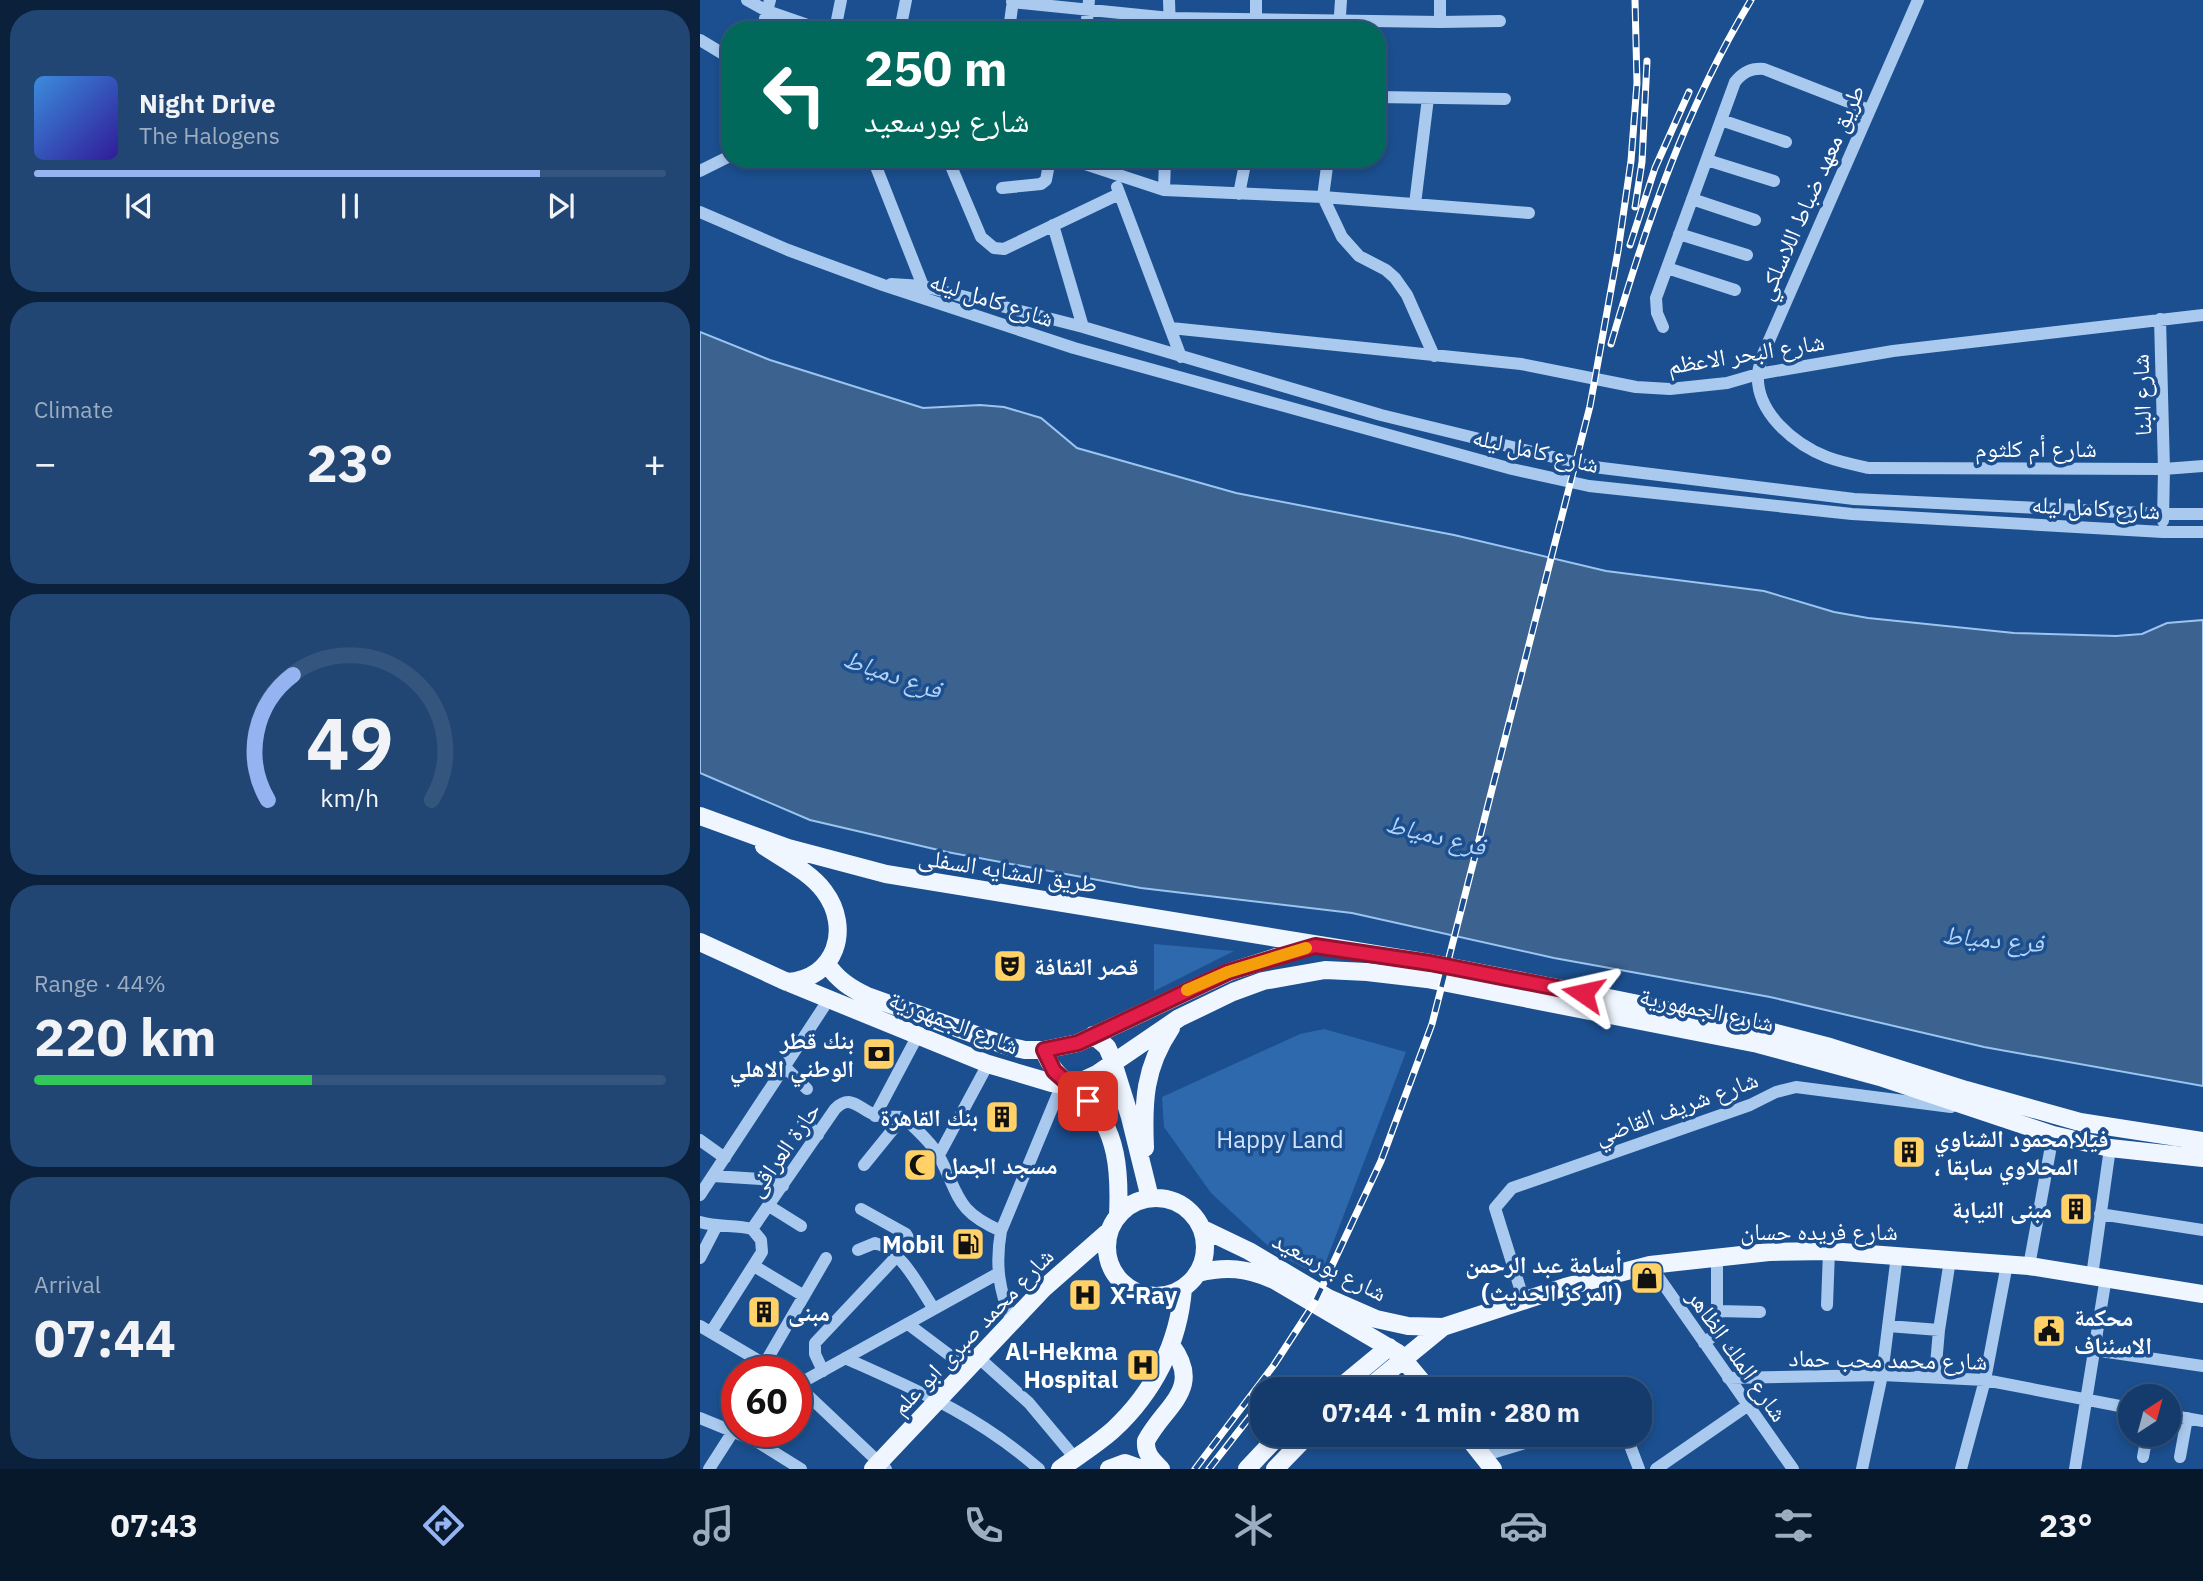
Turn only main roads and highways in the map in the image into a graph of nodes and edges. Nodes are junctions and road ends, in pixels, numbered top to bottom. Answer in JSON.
{"nodes":[{"id":1,"x":700,"y":816,"type":"edge"},
{"id":2,"x":740,"y":830,"type":"junction"},
{"id":3,"x":700,"y":942,"type":"edge"},
{"id":4,"x":1315,"y":946,"type":"junction"},
{"id":5,"x":827,"y":964,"type":"junction"},
{"id":6,"x":787,"y":982,"type":"junction"},
{"id":7,"x":1179,"y":1018,"type":"junction"},
{"id":8,"x":1093,"y":1035,"type":"junction"},
{"id":9,"x":1044,"y":1050,"type":"junction"},
{"id":10,"x":1112,"y":1065,"type":"junction"},
{"id":11,"x":1067,"y":1085,"type":"junction"},
{"id":12,"x":2203,"y":1141,"type":"edge"},
{"id":13,"x":2203,"y":1158,"type":"edge"},
{"id":14,"x":1144,"y":1176,"type":"junction"},
{"id":15,"x":1150,"y":1198,"type":"junction"},
{"id":16,"x":1114,"y":1224,"type":"junction"},
{"id":17,"x":1201,"y":1228,"type":"junction"},
{"id":18,"x":1198,"y":1273,"type":"junction"},
{"id":19,"x":1183,"y":1288,"type":"junction"},
{"id":20,"x":2203,"y":1294,"type":"edge"},
{"id":21,"x":1443,"y":1327,"type":"junction"},
{"id":22,"x":1171,"y":1345,"type":"junction"},
{"id":23,"x":1390,"y":1347,"type":"junction"},
{"id":24,"x":1405,"y":1359,"type":"junction"},
{"id":25,"x":1352,"y":1377,"type":"edge"},
{"id":26,"x":1382,"y":1377,"type":"edge"},
{"id":27,"x":1419,"y":1377,"type":"edge"},
{"id":28,"x":1268,"y":1447,"type":"edge"},
{"id":29,"x":1296,"y":1447,"type":"edge"},
{"id":30,"x":1476,"y":1447,"type":"edge"},
{"id":31,"x":1488,"y":1462,"type":"edge"},
{"id":32,"x":879,"y":1467,"type":"edge"},
{"id":33,"x":1060,"y":1469,"type":"edge"},
{"id":34,"x":1109,"y":1469,"type":"edge"},
{"id":35,"x":1142,"y":1469,"type":"edge"},
{"id":36,"x":1161,"y":1469,"type":"edge"},
{"id":37,"x":1247,"y":1469,"type":"edge"},
{"id":38,"x":1275,"y":1469,"type":"edge"}],
"edges":[{"from":1,"to":2,"type":"main road","name":"طريق المشايه السفلى"},
{"from":2,"to":4,"type":"main road","name":"طريق المشايه السفلى"},
{"from":2,"to":5,"type":"main road"},
{"from":3,"to":6,"type":"main road","name":"شارع الجمهورية"},
{"from":4,"to":8,"type":"main road","name":"شارع الجمهورية"},
{"from":4,"to":12,"type":"main road","name":"شارع الجمهورية"},
{"from":5,"to":6,"type":"main road"},
{"from":5,"to":9,"type":"main road","name":"شارع الجمهورية"},
{"from":6,"to":11,"type":"main road","name":"شارع الجمهورية"},
{"from":7,"to":10,"type":"main road","name":"شارع الجمهورية"},
{"from":7,"to":13,"type":"main road","name":"شارع الجمهورية"},
{"from":7,"to":14,"type":"main road"},
{"from":8,"to":9,"type":"main road","name":"شارع الجمهورية"},
{"from":8,"to":10,"type":"main road"},
{"from":9,"to":11,"type":"main road"},
{"from":10,"to":11,"type":"main road","name":"شارع الجمهورية"},
{"from":10,"to":14,"type":"main road"},
{"from":11,"to":16,"type":"main road"},
{"from":14,"to":15,"type":"main road"},
{"from":15,"to":16,"type":"main road"},
{"from":15,"to":17,"type":"main road"},
{"from":16,"to":19,"type":"main road"},
{"from":16,"to":32,"type":"main road","name":"شارع محمد صبرى ابو علم"},
{"from":17,"to":18,"type":"main road"},
{"from":17,"to":21,"type":"main road","name":"شارع بورسعيد"},
{"from":18,"to":19,"type":"main road"},
{"from":18,"to":23,"type":"main road","name":"شارع بورسعيد"},
{"from":19,"to":22,"type":"main road"},
{"from":20,"to":21,"type":"main road","name":"شارع فريده حسان"},
{"from":21,"to":24,"type":"main road"},
{"from":22,"to":33,"type":"main road"},
{"from":22,"to":36,"type":"main road"},
{"from":23,"to":24,"type":"main road","name":"شارع بورسعيد"},
{"from":23,"to":25,"type":"main road"},
{"from":24,"to":26,"type":"main road"},
{"from":24,"to":27,"type":"main road","name":"شارع بورسعيد"},
{"from":28,"to":37,"type":"main road"},
{"from":29,"to":38,"type":"main road"},
{"from":30,"to":31,"type":"main road"},
{"from":34,"to":35,"type":"main road"}]}
